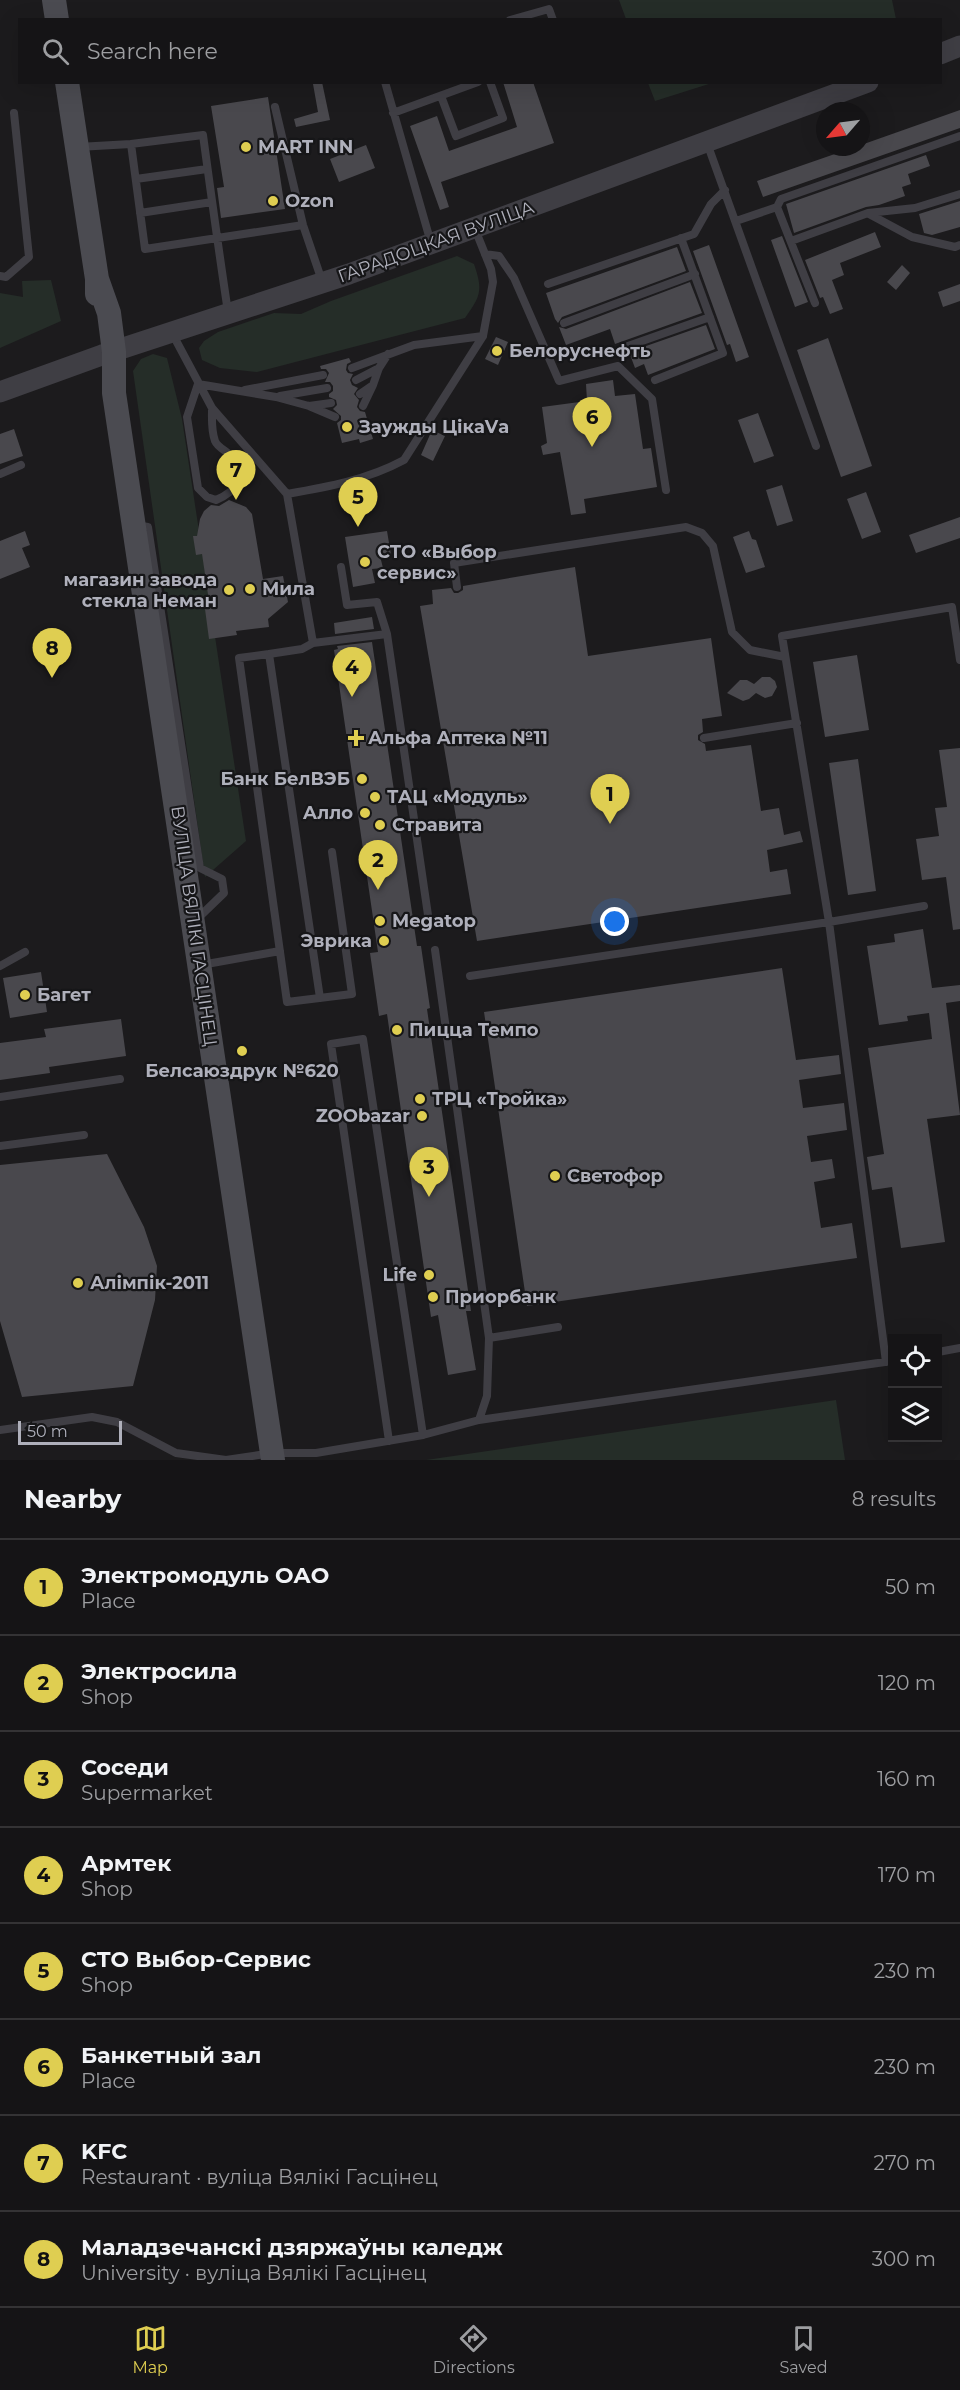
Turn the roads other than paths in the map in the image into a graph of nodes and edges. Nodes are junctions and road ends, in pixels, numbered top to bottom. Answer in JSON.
{"nodes":[{"id":1,"x":54,"y":0,"type":"edge"},
{"id":2,"x":57,"y":18,"type":"edge"},
{"id":3,"x":517,"y":18,"type":"edge"},
{"id":4,"x":552,"y":18,"type":"edge"},
{"id":5,"x":960,"y":46,"type":"edge"},
{"id":6,"x":942,"y":53,"type":"edge"},
{"id":7,"x":67,"y":84,"type":"edge"},
{"id":8,"x":386,"y":84,"type":"edge"},
{"id":9,"x":473,"y":84,"type":"edge"},
{"id":10,"x":491,"y":84,"type":"edge"},
{"id":11,"x":863,"y":84,"type":"edge"},
{"id":12,"x":441,"y":96,"type":"junction"},
{"id":13,"x":275,"y":107,"type":"dead end"},
{"id":14,"x":14,"y":113,"type":"dead end"},
{"id":15,"x":393,"y":113,"type":"junction"},
{"id":16,"x":960,"y":136,"type":"edge"},
{"id":17,"x":707,"y":143,"type":"junction"},
{"id":18,"x":131,"y":144,"type":"junction"},
{"id":19,"x":76,"y":147,"type":"junction"},
{"id":20,"x":207,"y":169,"type":"junction"},
{"id":21,"x":136,"y":179,"type":"junction"},
{"id":22,"x":725,"y":190,"type":"junction"},
{"id":23,"x":960,"y":194,"type":"edge"},
{"id":24,"x":212,"y":202,"type":"junction"},
{"id":25,"x":777,"y":207,"type":"junction"},
{"id":26,"x":140,"y":213,"type":"junction"},
{"id":27,"x":868,"y":213,"type":"junction"},
{"id":28,"x":736,"y":221,"type":"junction"},
{"id":29,"x":303,"y":225,"type":"junction"},
{"id":30,"x":475,"y":228,"type":"junction"},
{"id":31,"x":681,"y":238,"type":"junction"},
{"id":32,"x":217,"y":239,"type":"junction"},
{"id":33,"x":791,"y":241,"type":"junction"},
{"id":34,"x":431,"y":243,"type":"junction"},
{"id":35,"x":960,"y":245,"type":"edge"},
{"id":36,"x":485,"y":254,"type":"junction"},
{"id":37,"x":695,"y":274,"type":"junction"},
{"id":38,"x":0,"y":276,"type":"edge"},
{"id":39,"x":322,"y":281,"type":"junction"},
{"id":40,"x":548,"y":284,"type":"dead end"},
{"id":41,"x":815,"y":303,"type":"dead end"},
{"id":42,"x":228,"y":313,"type":"junction"},
{"id":43,"x":710,"y":317,"type":"junction"},
{"id":44,"x":564,"y":323,"type":"dead end"},
{"id":45,"x":171,"y":333,"type":"junction"},
{"id":46,"x":483,"y":336,"type":"junction"},
{"id":47,"x":628,"y":346,"type":"dead end"},
{"id":48,"x":108,"y":353,"type":"junction"},
{"id":49,"x":388,"y":354,"type":"junction"},
{"id":50,"x":352,"y":368,"type":"dead end"},
{"id":51,"x":379,"y":368,"type":"junction"},
{"id":52,"x":323,"y":375,"type":"dead end"},
{"id":53,"x":356,"y":380,"type":"dead end"},
{"id":54,"x":655,"y":380,"type":"dead end"},
{"id":55,"x":198,"y":384,"type":"junction"},
{"id":56,"x":374,"y":385,"type":"junction"},
{"id":57,"x":327,"y":388,"type":"dead end"},
{"id":58,"x":235,"y":391,"type":"junction"},
{"id":59,"x":0,"y":392,"type":"edge"},
{"id":60,"x":360,"y":394,"type":"dead end"},
{"id":61,"x":276,"y":397,"type":"junction"},
{"id":62,"x":331,"y":403,"type":"dead end"},
{"id":63,"x":309,"y":406,"type":"junction"},
{"id":64,"x":363,"y":406,"type":"dead end"},
{"id":65,"x":212,"y":408,"type":"junction"},
{"id":66,"x":335,"y":417,"type":"dead end"},
{"id":67,"x":816,"y":446,"type":"dead end"},
{"id":68,"x":21,"y":465,"type":"dead end"},
{"id":69,"x":0,"y":474,"type":"edge"},
{"id":70,"x":666,"y":490,"type":"dead end"},
{"id":71,"x":286,"y":494,"type":"junction"},
{"id":72,"x":134,"y":525,"type":"junction"},
{"id":73,"x":341,"y":567,"type":"dead end"},
{"id":74,"x":457,"y":587,"type":"dead end"},
{"id":75,"x":956,"y":606,"type":"edge"},
{"id":76,"x":387,"y":634,"type":"junction"},
{"id":77,"x":314,"y":643,"type":"junction"},
{"id":78,"x":269,"y":654,"type":"junction"},
{"id":79,"x":785,"y":657,"type":"junction"},
{"id":80,"x":960,"y":660,"type":"edge"},
{"id":81,"x":797,"y":723,"type":"junction"},
{"id":82,"x":704,"y":738,"type":"dead end"},
{"id":83,"x":332,"y":852,"type":"dead end"},
{"id":84,"x":924,"y":906,"type":"dead end"},
{"id":85,"x":428,"y":915,"type":"dead end"},
{"id":86,"x":194,"y":921,"type":"junction"},
{"id":87,"x":829,"y":922,"type":"junction"},
{"id":88,"x":435,"y":950,"type":"dead end"},
{"id":89,"x":280,"y":951,"type":"junction"},
{"id":90,"x":25,"y":952,"type":"dead end"},
{"id":91,"x":199,"y":965,"type":"junction"},
{"id":92,"x":0,"y":966,"type":"edge"},
{"id":93,"x":470,"y":976,"type":"dead end"},
{"id":94,"x":320,"y":998,"type":"junction"},
{"id":95,"x":120,"y":1079,"type":"dead end"},
{"id":96,"x":0,"y":1096,"type":"edge"},
{"id":97,"x":84,"y":1135,"type":"dead end"},
{"id":98,"x":0,"y":1146,"type":"edge"},
{"id":99,"x":558,"y":1327,"type":"dead end"},
{"id":100,"x":489,"y":1338,"type":"junction"},
{"id":101,"x":960,"y":1348,"type":"edge"},
{"id":102,"x":942,"y":1351,"type":"edge"},
{"id":103,"x":888,"y":1354,"type":"edge"},
{"id":104,"x":888,"y":1361,"type":"edge"},
{"id":105,"x":479,"y":1420,"type":"junction"},
{"id":106,"x":0,"y":1430,"type":"edge"},
{"id":107,"x":423,"y":1435,"type":"junction"},
{"id":108,"x":389,"y":1441,"type":"junction"},
{"id":109,"x":273,"y":1456,"type":"edge"}],
"edges":[{"from":1,"to":2,"type":"main road"},
{"from":3,"to":4,"type":"lane"},
{"from":5,"to":6,"type":"street"},
{"from":7,"to":19,"type":"main road","name":"ВУЛІЦА ВЯЛІКІ ГАСЦІНЕЦ"},
{"from":8,"to":15,"type":"lane"},
{"from":9,"to":12,"type":"lane"},
{"from":10,"to":12,"type":"lane"},
{"from":11,"to":17,"type":"street","name":"ГАРАДОЦКАЯ ВУЛІЦА"},
{"from":12,"to":15,"type":"lane"},
{"from":13,"to":29,"type":"lane"},
{"from":14,"to":38,"type":"lane"},
{"from":15,"to":34,"type":"lane"},
{"from":16,"to":25,"type":"lane"},
{"from":17,"to":22,"type":"lane"},
{"from":17,"to":30,"type":"street","name":"ГАРАДОЦКАЯ ВУЛІЦА"},
{"from":18,"to":19,"type":"lane"},
{"from":18,"to":20,"type":"lane"},
{"from":18,"to":21,"type":"lane"},
{"from":19,"to":48,"type":"main road","name":"ВУЛІЦА ВЯЛІКІ ГАСЦІНЕЦ"},
{"from":20,"to":21,"type":"lane"},
{"from":20,"to":24,"type":"lane"},
{"from":21,"to":26,"type":"lane"},
{"from":22,"to":28,"type":"lane"},
{"from":22,"to":31,"type":"lane"},
{"from":23,"to":27,"type":"lane"},
{"from":24,"to":26,"type":"lane"},
{"from":24,"to":32,"type":"lane"},
{"from":25,"to":28,"type":"lane"},
{"from":25,"to":33,"type":"lane"},
{"from":26,"to":32,"type":"lane"},
{"from":27,"to":33,"type":"lane"},
{"from":27,"to":35,"type":"lane"},
{"from":28,"to":67,"type":"lane"},
{"from":29,"to":32,"type":"lane"},
{"from":29,"to":39,"type":"lane"},
{"from":30,"to":34,"type":"street","name":"ГАРАДОЦКАЯ ВУЛІЦА"},
{"from":30,"to":36,"type":"lane"},
{"from":31,"to":37,"type":"lane"},
{"from":31,"to":40,"type":"lane"},
{"from":32,"to":42,"type":"lane"},
{"from":33,"to":41,"type":"lane"},
{"from":34,"to":39,"type":"street","name":"ГАРАДОЦКАЯ ВУЛІЦА"},
{"from":36,"to":46,"type":"lane"},
{"from":36,"to":70,"type":"lane"},
{"from":37,"to":43,"type":"lane"},
{"from":37,"to":44,"type":"lane"},
{"from":39,"to":42,"type":"street","name":"ГАРАДОЦКАЯ ВУЛІЦА"},
{"from":42,"to":45,"type":"street","name":"ГАРАДОЦКАЯ ВУЛІЦА"},
{"from":43,"to":47,"type":"lane"},
{"from":43,"to":54,"type":"lane"},
{"from":45,"to":48,"type":"street","name":"ГАРАДОЦКАЯ ВУЛІЦА"},
{"from":45,"to":55,"type":"lane"},
{"from":46,"to":49,"type":"lane"},
{"from":46,"to":71,"type":"lane"},
{"from":48,"to":59,"type":"street","name":"ГАРАДОЦКАЯ ВУЛІЦА"},
{"from":48,"to":72,"type":"main road","name":"ВУЛІЦА ВЯЛІКІ ГАСЦІНЕЦ"},
{"from":49,"to":50,"type":"lane"},
{"from":49,"to":51,"type":"lane"},
{"from":51,"to":53,"type":"lane"},
{"from":51,"to":56,"type":"lane"},
{"from":52,"to":58,"type":"lane"},
{"from":55,"to":58,"type":"lane"},
{"from":55,"to":65,"type":"lane"},
{"from":55,"to":65,"type":"lane"},
{"from":56,"to":60,"type":"lane"},
{"from":56,"to":64,"type":"lane"},
{"from":57,"to":61,"type":"lane"},
{"from":58,"to":61,"type":"lane"},
{"from":61,"to":63,"type":"lane"},
{"from":62,"to":63,"type":"lane"},
{"from":63,"to":66,"type":"lane"},
{"from":65,"to":71,"type":"lane"},
{"from":68,"to":69,"type":"lane"},
{"from":71,"to":77,"type":"lane"},
{"from":72,"to":86,"type":"main road","name":"ВУЛІЦА ВЯЛІКІ ГАСЦІНЕЦ"},
{"from":72,"to":86,"type":"lane"},
{"from":73,"to":76,"type":"lane"},
{"from":74,"to":79,"type":"lane"},
{"from":75,"to":79,"type":"lane"},
{"from":75,"to":80,"type":"lane"},
{"from":76,"to":77,"type":"lane"},
{"from":76,"to":85,"type":"lane"},
{"from":77,"to":78,"type":"lane"},
{"from":78,"to":89,"type":"lane"},
{"from":78,"to":94,"type":"lane"},
{"from":79,"to":81,"type":"lane"},
{"from":81,"to":82,"type":"lane"},
{"from":81,"to":87,"type":"lane"},
{"from":83,"to":94,"type":"lane"},
{"from":84,"to":87,"type":"lane"},
{"from":86,"to":91,"type":"main road","name":"ВУЛІЦА ВЯЛІКІ ГАСЦІНЕЦ"},
{"from":87,"to":93,"type":"lane"},
{"from":87,"to":103,"type":"lane"},
{"from":88,"to":100,"type":"lane"},
{"from":89,"to":91,"type":"lane"},
{"from":89,"to":94,"type":"lane"},
{"from":90,"to":92,"type":"lane"},
{"from":91,"to":109,"type":"main road","name":"ВУЛІЦА ВЯЛІКІ ГАСЦІНЕЦ"},
{"from":95,"to":96,"type":"lane"},
{"from":97,"to":98,"type":"lane"},
{"from":99,"to":100,"type":"lane"},
{"from":100,"to":105,"type":"lane"},
{"from":101,"to":102,"type":"lane"},
{"from":104,"to":105,"type":"lane"},
{"from":105,"to":107,"type":"lane"},
{"from":106,"to":109,"type":"lane"},
{"from":107,"to":108,"type":"lane"},
{"from":107,"to":108,"type":"lane"},
{"from":108,"to":109,"type":"lane"}]}
